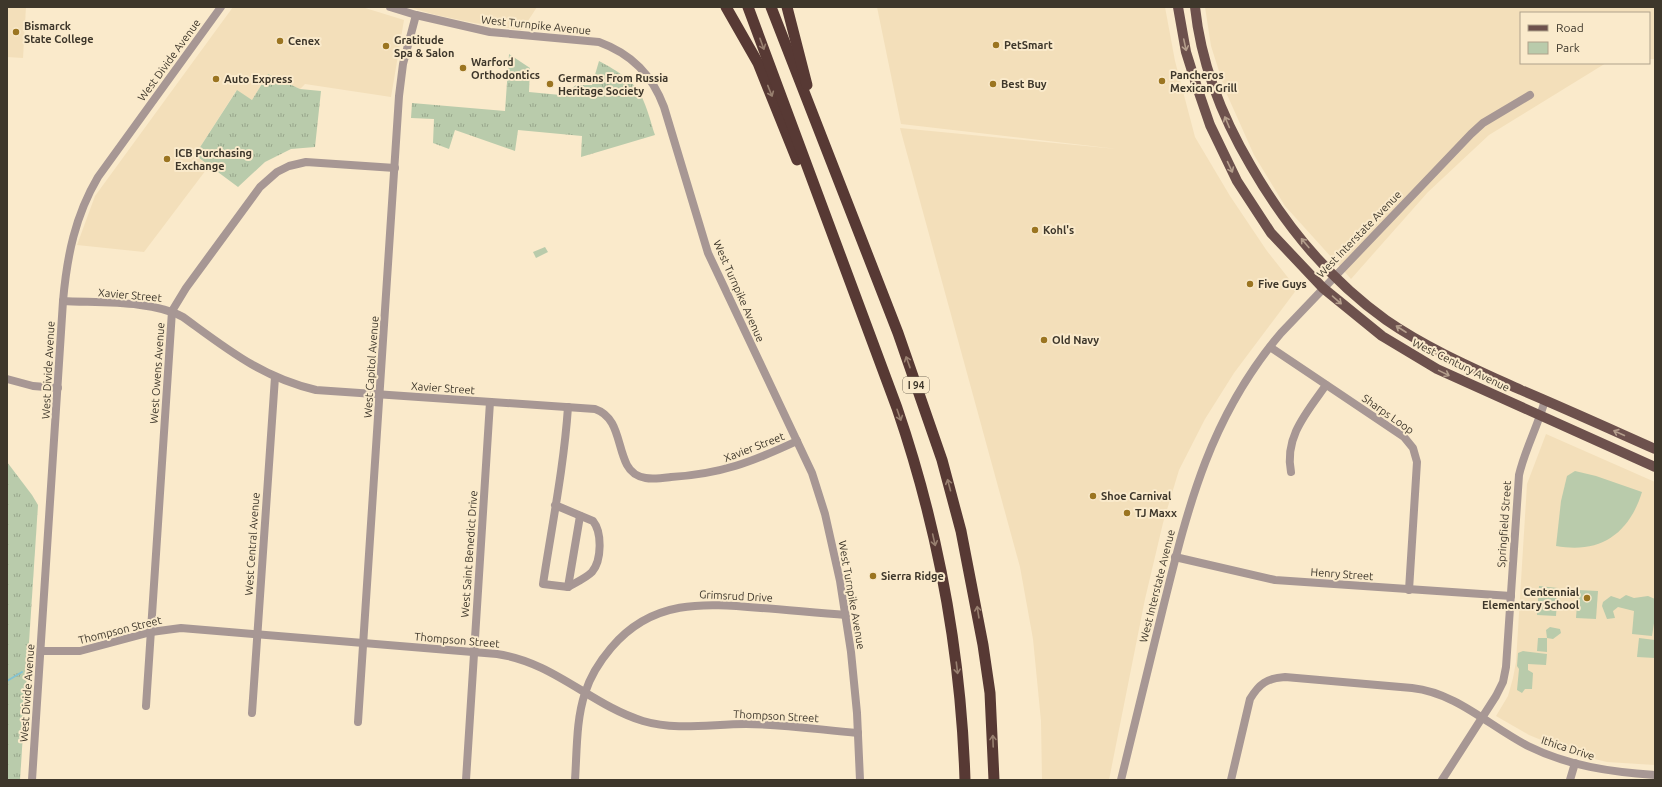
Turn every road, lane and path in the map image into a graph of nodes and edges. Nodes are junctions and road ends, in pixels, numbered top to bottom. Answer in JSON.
{"nodes":[{"id":1,"x":221,"y":7,"type":"edge"},
{"id":2,"x":390,"y":7,"type":"edge"},
{"id":3,"x":726,"y":7,"type":"edge"},
{"id":4,"x":748,"y":7,"type":"edge"},
{"id":5,"x":771,"y":7,"type":"edge"},
{"id":6,"x":787,"y":7,"type":"edge"},
{"id":7,"x":1178,"y":7,"type":"edge"},
{"id":8,"x":1195,"y":7,"type":"edge"},
{"id":9,"x":416,"y":15,"type":"junction"},
{"id":10,"x":1530,"y":95,"type":"dead end"},
{"id":11,"x":825,"y":144,"type":"junction"},
{"id":12,"x":395,"y":168,"type":"junction"},
{"id":13,"x":1334,"y":276,"type":"junction"},
{"id":14,"x":1323,"y":288,"type":"junction"},
{"id":15,"x":63,"y":301,"type":"junction"},
{"id":16,"x":172,"y":311,"type":"junction"},
{"id":17,"x":1270,"y":347,"type":"junction"},
{"id":18,"x":884,"y":372,"type":"junction"},
{"id":19,"x":274,"y":377,"type":"junction"},
{"id":20,"x":7,"y":379,"type":"edge"},
{"id":21,"x":1326,"y":385,"type":"junction"},
{"id":22,"x":58,"y":388,"type":"junction"},
{"id":23,"x":380,"y":395,"type":"junction"},
{"id":24,"x":1544,"y":400,"type":"junction"},
{"id":25,"x":490,"y":402,"type":"junction"},
{"id":26,"x":568,"y":407,"type":"junction"},
{"id":27,"x":1540,"y":416,"type":"junction"},
{"id":28,"x":797,"y":442,"type":"junction"},
{"id":29,"x":1655,"y":449,"type":"edge"},
{"id":30,"x":1655,"y":467,"type":"edge"},
{"id":31,"x":1291,"y":472,"type":"dead end"},
{"id":32,"x":555,"y":505,"type":"junction"},
{"id":33,"x":580,"y":516,"type":"junction"},
{"id":34,"x":1175,"y":557,"type":"junction"},
{"id":35,"x":568,"y":587,"type":"junction"},
{"id":36,"x":1409,"y":590,"type":"junction"},
{"id":37,"x":1510,"y":596,"type":"junction"},
{"id":38,"x":846,"y":615,"type":"junction"},
{"id":39,"x":151,"y":632,"type":"junction"},
{"id":40,"x":257,"y":634,"type":"junction"},
{"id":41,"x":363,"y":643,"type":"junction"},
{"id":42,"x":41,"y":650,"type":"junction"},
{"id":43,"x":474,"y":652,"type":"junction"},
{"id":44,"x":585,"y":691,"type":"junction"},
{"id":45,"x":146,"y":706,"type":"dead end"},
{"id":46,"x":252,"y":714,"type":"dead end"},
{"id":47,"x":1483,"y":718,"type":"junction"},
{"id":48,"x":358,"y":722,"type":"dead end"},
{"id":49,"x":858,"y":733,"type":"junction"},
{"id":50,"x":1575,"y":763,"type":"junction"},
{"id":51,"x":1655,"y":775,"type":"edge"},
{"id":52,"x":32,"y":780,"type":"edge"},
{"id":53,"x":466,"y":780,"type":"edge"},
{"id":54,"x":575,"y":780,"type":"edge"},
{"id":55,"x":860,"y":780,"type":"edge"},
{"id":56,"x":965,"y":780,"type":"edge"},
{"id":57,"x":994,"y":780,"type":"edge"},
{"id":58,"x":1121,"y":780,"type":"edge"},
{"id":59,"x":1230,"y":780,"type":"edge"},
{"id":60,"x":1442,"y":780,"type":"edge"},
{"id":61,"x":1570,"y":780,"type":"edge"}],
"edges":[{"from":1,"to":15,"type":"street","name":"West Divide Avenue"},
{"from":2,"to":9,"type":"street","name":"West Turnpike Avenue"},
{"from":3,"to":18,"type":"highway","one_way":true},
{"from":4,"to":18,"type":"highway","number":"I 94","one_way":true},
{"from":5,"to":11,"type":"highway","number":"I 94"},
{"from":6,"to":11,"type":"highway"},
{"from":7,"to":14,"type":"main road","name":"West Century Avenue","one_way":true},
{"from":13,"to":8,"type":"main road","name":"West Century Avenue","one_way":true},
{"from":9,"to":12,"type":"street","name":"West Capitol Avenue"},
{"from":9,"to":28,"type":"street","name":"West Turnpike Avenue"},
{"from":10,"to":13,"type":"street","name":"West Interstate Avenue"},
{"from":57,"to":11,"type":"highway","number":"I 94","one_way":true},
{"from":12,"to":16,"type":"street","name":"West Owens Avenue"},
{"from":12,"to":23,"type":"street","name":"West Capitol Avenue"},
{"from":13,"to":14,"type":"street","name":"West Interstate Avenue"},
{"from":24,"to":13,"type":"main road","name":"West Century Avenue","one_way":true},
{"from":14,"to":17,"type":"street","name":"West Interstate Avenue"},
{"from":14,"to":27,"type":"main road","name":"West Century Avenue","one_way":true},
{"from":15,"to":16,"type":"street","name":"Xavier Street"},
{"from":15,"to":22,"type":"street","name":"West Divide Avenue"},
{"from":16,"to":19,"type":"street","name":"Xavier Street"},
{"from":16,"to":39,"type":"street","name":"West Owens Avenue"},
{"from":17,"to":21,"type":"street","name":"Sharps Loop"},
{"from":17,"to":34,"type":"street","name":"West Interstate Avenue"},
{"from":18,"to":56,"type":"highway","number":"I 94","one_way":true},
{"from":19,"to":23,"type":"street","name":"Xavier Street"},
{"from":19,"to":40,"type":"street","name":"West Central Avenue"},
{"from":20,"to":22,"type":"street"},
{"from":21,"to":31,"type":"street"},
{"from":21,"to":36,"type":"street","name":"Sharps Loop"},
{"from":22,"to":42,"type":"street","name":"West Divide Avenue"},
{"from":23,"to":25,"type":"street","name":"Xavier Street"},
{"from":23,"to":41,"type":"street","name":"West Capitol Avenue"},
{"from":24,"to":27,"type":"street","name":"Springfield Street"},
{"from":29,"to":24,"type":"main road","name":"West Century Avenue","one_way":true},
{"from":25,"to":26,"type":"street","name":"Xavier Street"},
{"from":25,"to":43,"type":"street","name":"West Saint Benedict Drive"},
{"from":26,"to":28,"type":"street","name":"Xavier Street"},
{"from":26,"to":32,"type":"street"},
{"from":27,"to":30,"type":"main road","name":"West Century Avenue"},
{"from":27,"to":37,"type":"street","name":"Springfield Street"},
{"from":28,"to":38,"type":"street","name":"West Turnpike Avenue"},
{"from":32,"to":33,"type":"street"},
{"from":32,"to":35,"type":"street"},
{"from":33,"to":35,"type":"street"},
{"from":33,"to":35,"type":"street"},
{"from":34,"to":36,"type":"street","name":"Henry Street"},
{"from":34,"to":58,"type":"street","name":"West Interstate Avenue"},
{"from":36,"to":37,"type":"street","name":"Henry Street"},
{"from":37,"to":47,"type":"street","name":"Springfield Street"},
{"from":38,"to":44,"type":"street","name":"Grimsrud Drive"},
{"from":38,"to":49,"type":"street","name":"West Turnpike Avenue"},
{"from":39,"to":40,"type":"street","name":"Thompson Street"},
{"from":39,"to":42,"type":"street","name":"Thompson Street"},
{"from":39,"to":45,"type":"street","name":"West Owens Avenue"},
{"from":40,"to":41,"type":"street","name":"Thompson Street"},
{"from":40,"to":46,"type":"street","name":"West Central Avenue"},
{"from":41,"to":43,"type":"street","name":"Thompson Street"},
{"from":41,"to":48,"type":"street","name":"West Capitol Avenue"},
{"from":42,"to":52,"type":"street","name":"West Divide Avenue"},
{"from":43,"to":44,"type":"street","name":"Thompson Street"},
{"from":43,"to":53,"type":"street","name":"West Saint Benedict Drive"},
{"from":44,"to":49,"type":"street","name":"Thompson Street"},
{"from":44,"to":54,"type":"street","name":"Grimsrud Drive"},
{"from":47,"to":50,"type":"street","name":"Ithica Drive"},
{"from":47,"to":59,"type":"street","name":"Ithica Drive"},
{"from":47,"to":60,"type":"street","name":"Springfield Street"},
{"from":49,"to":55,"type":"street","name":"West Turnpike Avenue"},
{"from":50,"to":51,"type":"street","name":"Ithica Drive"},
{"from":50,"to":61,"type":"street"}]}
